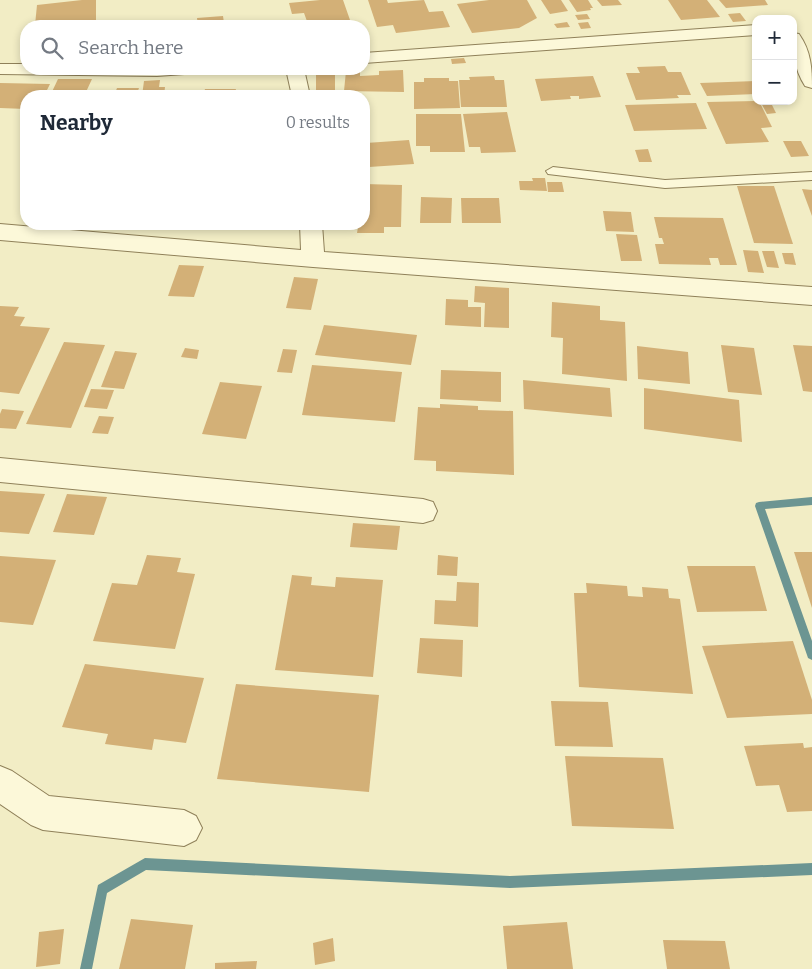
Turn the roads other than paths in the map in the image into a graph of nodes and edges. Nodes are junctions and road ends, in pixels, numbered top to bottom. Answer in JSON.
{"nodes":[{"id":1,"x":752,"y":30,"type":"edge"},
{"id":2,"x":797,"y":34,"type":"edge"},
{"id":3,"x":370,"y":58,"type":"edge"},
{"id":4,"x":0,"y":69,"type":"edge"},
{"id":5,"x":20,"y":69,"type":"edge"},
{"id":6,"x":296,"y":75,"type":"edge"},
{"id":7,"x":812,"y":82,"type":"edge"},
{"id":8,"x":300,"y":90,"type":"edge"},
{"id":9,"x":553,"y":171,"type":"dead end"},
{"id":10,"x":812,"y":176,"type":"edge"},
{"id":11,"x":311,"y":230,"type":"edge"},
{"id":12,"x":0,"y":232,"type":"edge"},
{"id":13,"x":313,"y":259,"type":"junction"},
{"id":14,"x":812,"y":296,"type":"edge"},
{"id":15,"x":0,"y":470,"type":"edge"},
{"id":16,"x":423,"y":511,"type":"dead end"},
{"id":17,"x":0,"y":783,"type":"edge"},
{"id":18,"x":184,"y":828,"type":"dead end"}],
"edges":[{"from":1,"to":3,"type":"street"},
{"from":2,"to":7,"type":"street"},
{"from":4,"to":5,"type":"street"},
{"from":6,"to":8,"type":"street"},
{"from":9,"to":10,"type":"lane"},
{"from":11,"to":13,"type":"street"},
{"from":12,"to":13,"type":"street"},
{"from":13,"to":14,"type":"street"},
{"from":15,"to":16,"type":"street"},
{"from":17,"to":18,"type":"street"}]}
